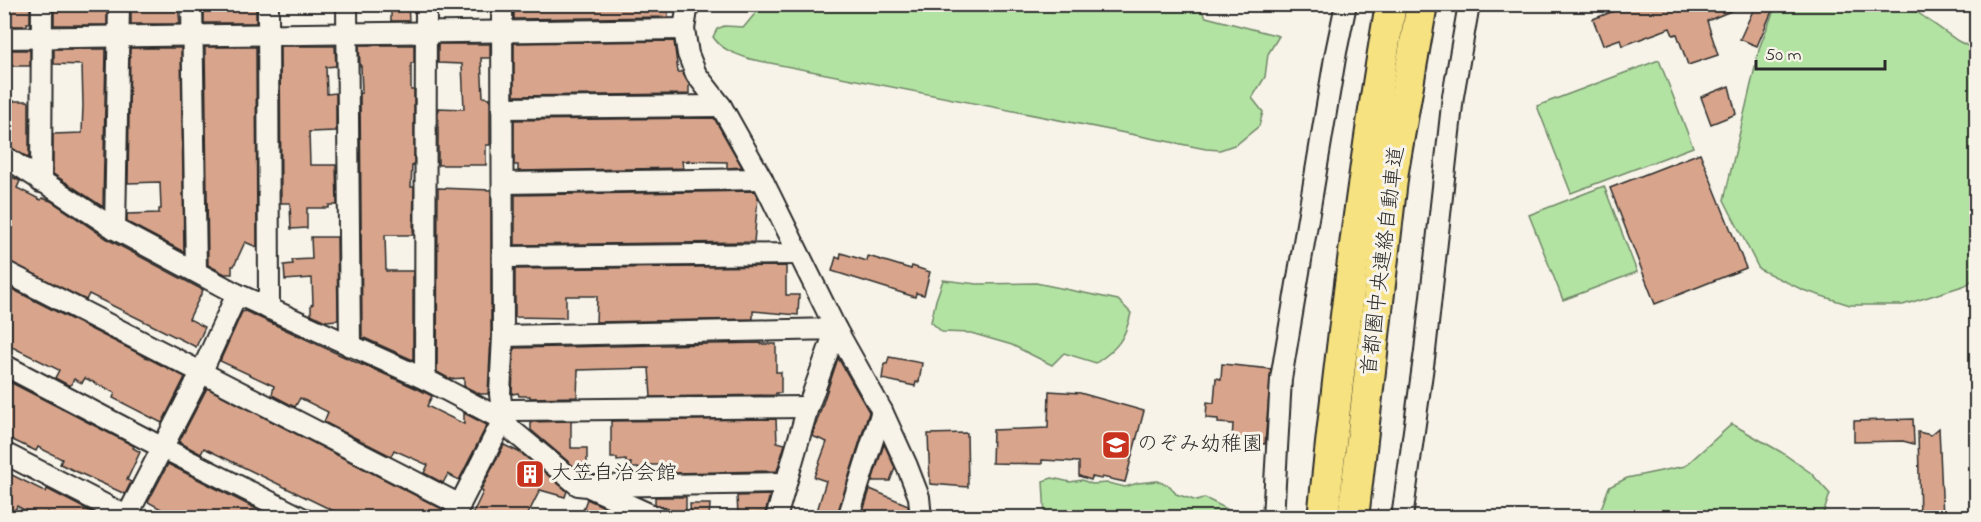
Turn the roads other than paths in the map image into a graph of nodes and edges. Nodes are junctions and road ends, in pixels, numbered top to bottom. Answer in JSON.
{"nodes":[{"id":1,"x":42,"y":4,"type":"edge"},
{"id":2,"x":118,"y":4,"type":"edge"},
{"id":3,"x":192,"y":4,"type":"edge"},
{"id":4,"x":268,"y":4,"type":"edge"},
{"id":5,"x":347,"y":4,"type":"edge"},
{"id":6,"x":426,"y":4,"type":"edge"},
{"id":7,"x":502,"y":4,"type":"edge"},
{"id":8,"x":688,"y":4,"type":"edge"},
{"id":9,"x":1346,"y":4,"type":"edge"},
{"id":10,"x":1391,"y":4,"type":"edge"},
{"id":11,"x":1422,"y":4,"type":"edge"},
{"id":12,"x":1469,"y":4,"type":"edge"},
{"id":13,"x":684,"y":29,"type":"junction"},
{"id":14,"x":347,"y":32,"type":"junction"},
{"id":15,"x":426,"y":32,"type":"junction"},
{"id":16,"x":267,"y":33,"type":"junction"},
{"id":17,"x":502,"y":33,"type":"junction"},
{"id":18,"x":192,"y":36,"type":"junction"},
{"id":19,"x":4,"y":38,"type":"edge"},
{"id":20,"x":42,"y":38,"type":"junction"},
{"id":21,"x":118,"y":38,"type":"junction"},
{"id":22,"x":721,"y":106,"type":"junction"},
{"id":23,"x":503,"y":108,"type":"junction"},
{"id":24,"x":4,"y":156,"type":"edge"},
{"id":25,"x":762,"y":179,"type":"junction"},
{"id":26,"x":41,"y":182,"type":"junction"},
{"id":27,"x":502,"y":183,"type":"junction"},
{"id":28,"x":115,"y":229,"type":"junction"},
{"id":29,"x":798,"y":254,"type":"junction"},
{"id":30,"x":503,"y":257,"type":"junction"},
{"id":31,"x":4,"y":271,"type":"edge"},
{"id":32,"x":196,"y":271,"type":"junction"},
{"id":33,"x":237,"y":294,"type":"junction"},
{"id":34,"x":269,"y":309,"type":"junction"},
{"id":35,"x":836,"y":329,"type":"junction"},
{"id":36,"x":503,"y":336,"type":"junction"},
{"id":37,"x":350,"y":346,"type":"junction"},
{"id":38,"x":4,"y":365,"type":"edge"},
{"id":39,"x":202,"y":371,"type":"junction"},
{"id":40,"x":425,"y":379,"type":"junction"},
{"id":41,"x":808,"y":407,"type":"junction"},
{"id":42,"x":882,"y":411,"type":"junction"},
{"id":43,"x":502,"y":420,"type":"junction"},
{"id":44,"x":163,"y":448,"type":"junction"},
{"id":45,"x":4,"y":453,"type":"edge"},
{"id":46,"x":786,"y":483,"type":"junction"},
{"id":47,"x":587,"y":486,"type":"junction"},
{"id":48,"x":457,"y":511,"type":"edge"},
{"id":49,"x":128,"y":517,"type":"edge"},
{"id":50,"x":302,"y":518,"type":"edge"},
{"id":51,"x":658,"y":518,"type":"edge"},
{"id":52,"x":776,"y":518,"type":"edge"},
{"id":53,"x":848,"y":518,"type":"edge"},
{"id":54,"x":921,"y":518,"type":"edge"},
{"id":55,"x":1273,"y":518,"type":"edge"},
{"id":56,"x":1323,"y":518,"type":"edge"},
{"id":57,"x":1353,"y":518,"type":"edge"},
{"id":58,"x":1402,"y":518,"type":"edge"}],
"edges":[{"from":1,"to":20,"type":"street"},
{"from":2,"to":21,"type":"street"},
{"from":3,"to":18,"type":"street"},
{"from":4,"to":16,"type":"street"},
{"from":5,"to":14,"type":"street"},
{"from":6,"to":15,"type":"street"},
{"from":7,"to":17,"type":"street"},
{"from":8,"to":13,"type":"street"},
{"from":9,"to":55,"type":"street"},
{"from":10,"to":56,"type":"highway","name":"首都圏中央連絡自動車道"},
{"from":11,"to":57,"type":"highway","name":"首都圏中央連絡自動車道"},
{"from":12,"to":58,"type":"street"},
{"from":13,"to":17,"type":"street"},
{"from":13,"to":22,"type":"street"},
{"from":14,"to":15,"type":"street"},
{"from":14,"to":16,"type":"street"},
{"from":14,"to":37,"type":"street"},
{"from":15,"to":17,"type":"street"},
{"from":15,"to":40,"type":"street"},
{"from":16,"to":18,"type":"street"},
{"from":16,"to":34,"type":"street"},
{"from":17,"to":23,"type":"street"},
{"from":18,"to":21,"type":"street"},
{"from":18,"to":32,"type":"street"},
{"from":19,"to":20,"type":"street"},
{"from":20,"to":21,"type":"street"},
{"from":20,"to":26,"type":"street"},
{"from":21,"to":28,"type":"street"},
{"from":22,"to":23,"type":"street"},
{"from":22,"to":25,"type":"street"},
{"from":23,"to":27,"type":"street"},
{"from":24,"to":26,"type":"street"},
{"from":25,"to":27,"type":"street"},
{"from":25,"to":29,"type":"street"},
{"from":26,"to":28,"type":"street"},
{"from":27,"to":30,"type":"street"},
{"from":28,"to":32,"type":"street"},
{"from":29,"to":30,"type":"street"},
{"from":29,"to":35,"type":"street"},
{"from":30,"to":36,"type":"street"},
{"from":31,"to":39,"type":"street"},
{"from":32,"to":33,"type":"street"},
{"from":33,"to":34,"type":"street"},
{"from":33,"to":39,"type":"street"},
{"from":34,"to":37,"type":"street"},
{"from":35,"to":36,"type":"street"},
{"from":35,"to":41,"type":"street"},
{"from":35,"to":42,"type":"street"},
{"from":36,"to":43,"type":"street"},
{"from":37,"to":40,"type":"street"},
{"from":38,"to":44,"type":"street"},
{"from":39,"to":44,"type":"street"},
{"from":39,"to":48,"type":"street"},
{"from":40,"to":43,"type":"street"},
{"from":41,"to":43,"type":"street"},
{"from":41,"to":46,"type":"street"},
{"from":42,"to":53,"type":"street"},
{"from":42,"to":54,"type":"street"},
{"from":43,"to":47,"type":"street"},
{"from":43,"to":48,"type":"street"},
{"from":44,"to":49,"type":"street"},
{"from":44,"to":50,"type":"street"},
{"from":45,"to":49,"type":"street"},
{"from":46,"to":47,"type":"street"},
{"from":46,"to":52,"type":"street"},
{"from":47,"to":51,"type":"street"}]}
